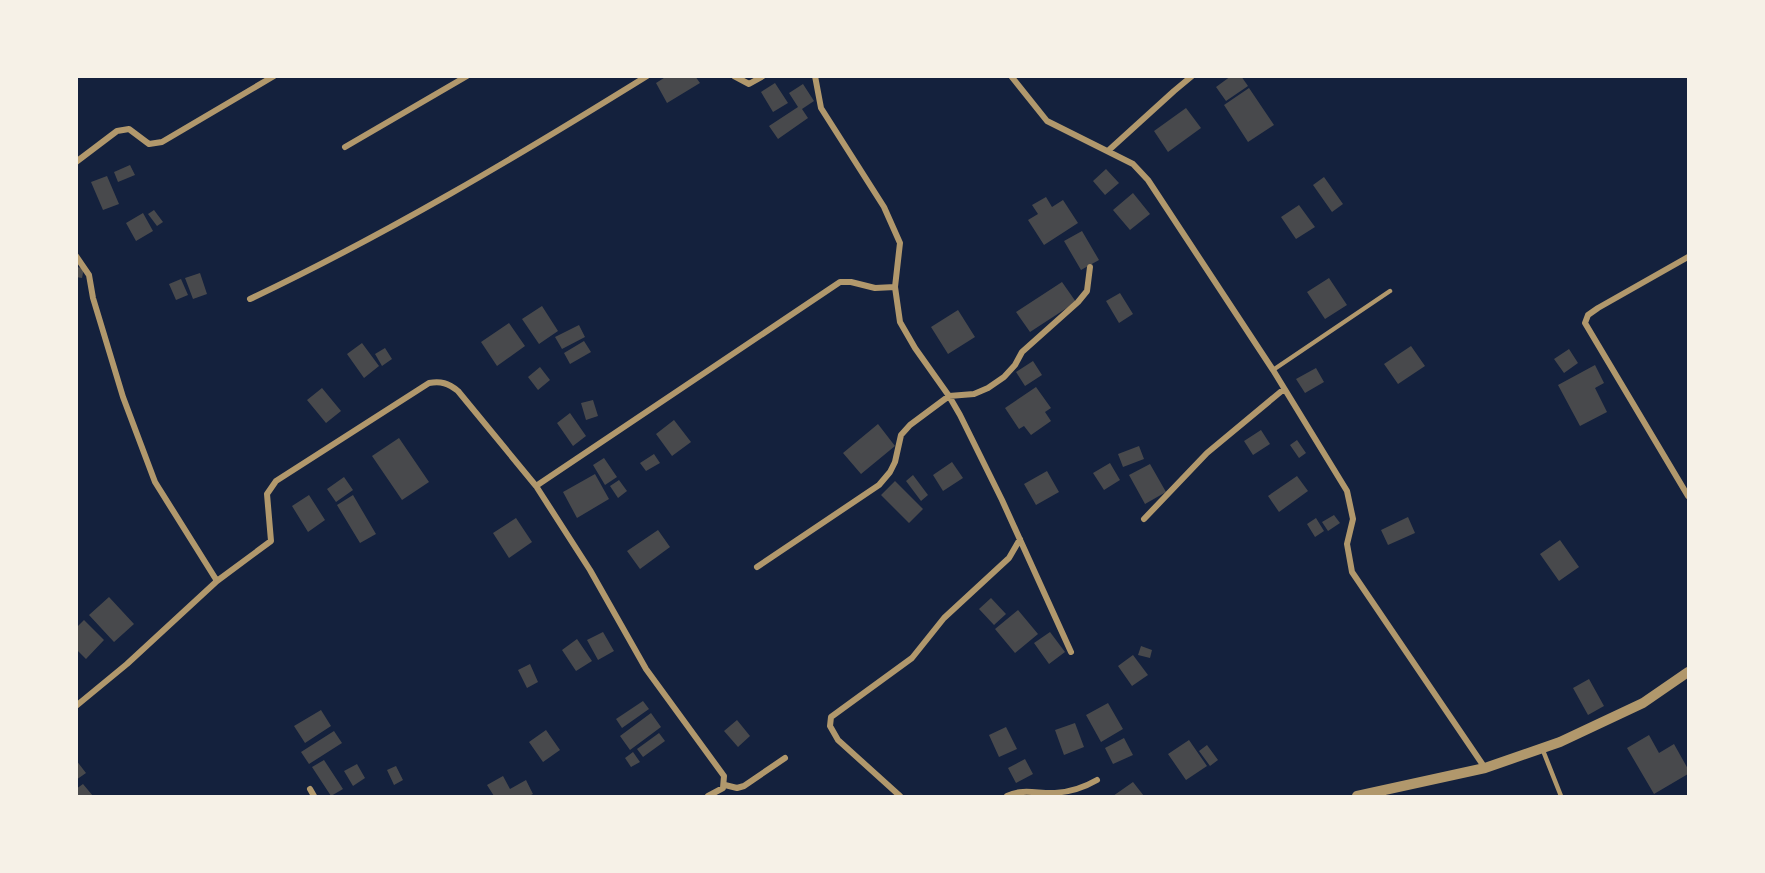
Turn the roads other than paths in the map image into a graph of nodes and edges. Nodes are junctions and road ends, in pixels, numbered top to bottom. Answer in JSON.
{"nodes":[{"id":1,"x":274,"y":76,"type":"edge"},
{"id":2,"x":467,"y":76,"type":"edge"},
{"id":3,"x":647,"y":76,"type":"edge"},
{"id":4,"x":734,"y":76,"type":"edge"},
{"id":5,"x":763,"y":76,"type":"edge"},
{"id":6,"x":814,"y":76,"type":"edge"},
{"id":7,"x":1011,"y":76,"type":"edge"},
{"id":8,"x":1192,"y":76,"type":"edge"},
{"id":9,"x":345,"y":147,"type":"dead end"},
{"id":10,"x":1109,"y":150,"type":"junction"},
{"id":11,"x":76,"y":162,"type":"edge"},
{"id":12,"x":76,"y":256,"type":"edge"},
{"id":13,"x":1689,"y":257,"type":"edge"},
{"id":14,"x":1090,"y":267,"type":"dead end"},
{"id":15,"x":895,"y":287,"type":"junction"},
{"id":16,"x":1389,"y":291,"type":"dead end"},
{"id":17,"x":250,"y":299,"type":"dead end"},
{"id":18,"x":1273,"y":370,"type":"junction"},
{"id":19,"x":1284,"y":389,"type":"junction"},
{"id":20,"x":949,"y":396,"type":"junction"},
{"id":21,"x":536,"y":486,"type":"junction"},
{"id":22,"x":1689,"y":496,"type":"edge"},
{"id":23,"x":1144,"y":519,"type":"dead end"},
{"id":24,"x":1020,"y":539,"type":"junction"},
{"id":25,"x":757,"y":567,"type":"dead end"},
{"id":26,"x":217,"y":580,"type":"junction"},
{"id":27,"x":1071,"y":652,"type":"dead end"},
{"id":28,"x":1689,"y":672,"type":"edge"},
{"id":29,"x":76,"y":706,"type":"edge"},
{"id":30,"x":1542,"y":748,"type":"junction"},
{"id":31,"x":785,"y":758,"type":"dead end"},
{"id":32,"x":1485,"y":768,"type":"junction"},
{"id":33,"x":1098,"y":780,"type":"dead end"},
{"id":34,"x":724,"y":784,"type":"junction"},
{"id":35,"x":310,"y":789,"type":"dead end"},
{"id":36,"x":314,"y":796,"type":"edge"},
{"id":37,"x":708,"y":796,"type":"edge"},
{"id":38,"x":900,"y":796,"type":"edge"},
{"id":39,"x":1007,"y":796,"type":"edge"},
{"id":40,"x":1357,"y":796,"type":"edge"},
{"id":41,"x":1561,"y":796,"type":"edge"}],
"edges":[{"from":1,"to":11,"type":"street"},
{"from":2,"to":9,"type":"street"},
{"from":3,"to":17,"type":"street"},
{"from":4,"to":5,"type":"street"},
{"from":6,"to":15,"type":"street"},
{"from":7,"to":10,"type":"street"},
{"from":8,"to":10,"type":"street"},
{"from":10,"to":18,"type":"street"},
{"from":12,"to":26,"type":"street"},
{"from":13,"to":22,"type":"street"},
{"from":14,"to":20,"type":"street"},
{"from":15,"to":20,"type":"street"},
{"from":15,"to":21,"type":"street"},
{"from":16,"to":18,"type":"lane"},
{"from":18,"to":19,"type":"street"},
{"from":19,"to":23,"type":"street"},
{"from":19,"to":32,"type":"street"},
{"from":20,"to":24,"type":"street"},
{"from":20,"to":25,"type":"street"},
{"from":21,"to":26,"type":"street"},
{"from":21,"to":34,"type":"street"},
{"from":24,"to":27,"type":"street"},
{"from":24,"to":38,"type":"street"},
{"from":26,"to":29,"type":"street"},
{"from":28,"to":30,"type":"street"},
{"from":30,"to":32,"type":"street"},
{"from":30,"to":41,"type":"lane"},
{"from":31,"to":34,"type":"street"},
{"from":32,"to":40,"type":"street"},
{"from":33,"to":39,"type":"street"},
{"from":34,"to":37,"type":"street"},
{"from":35,"to":36,"type":"street"}]}
